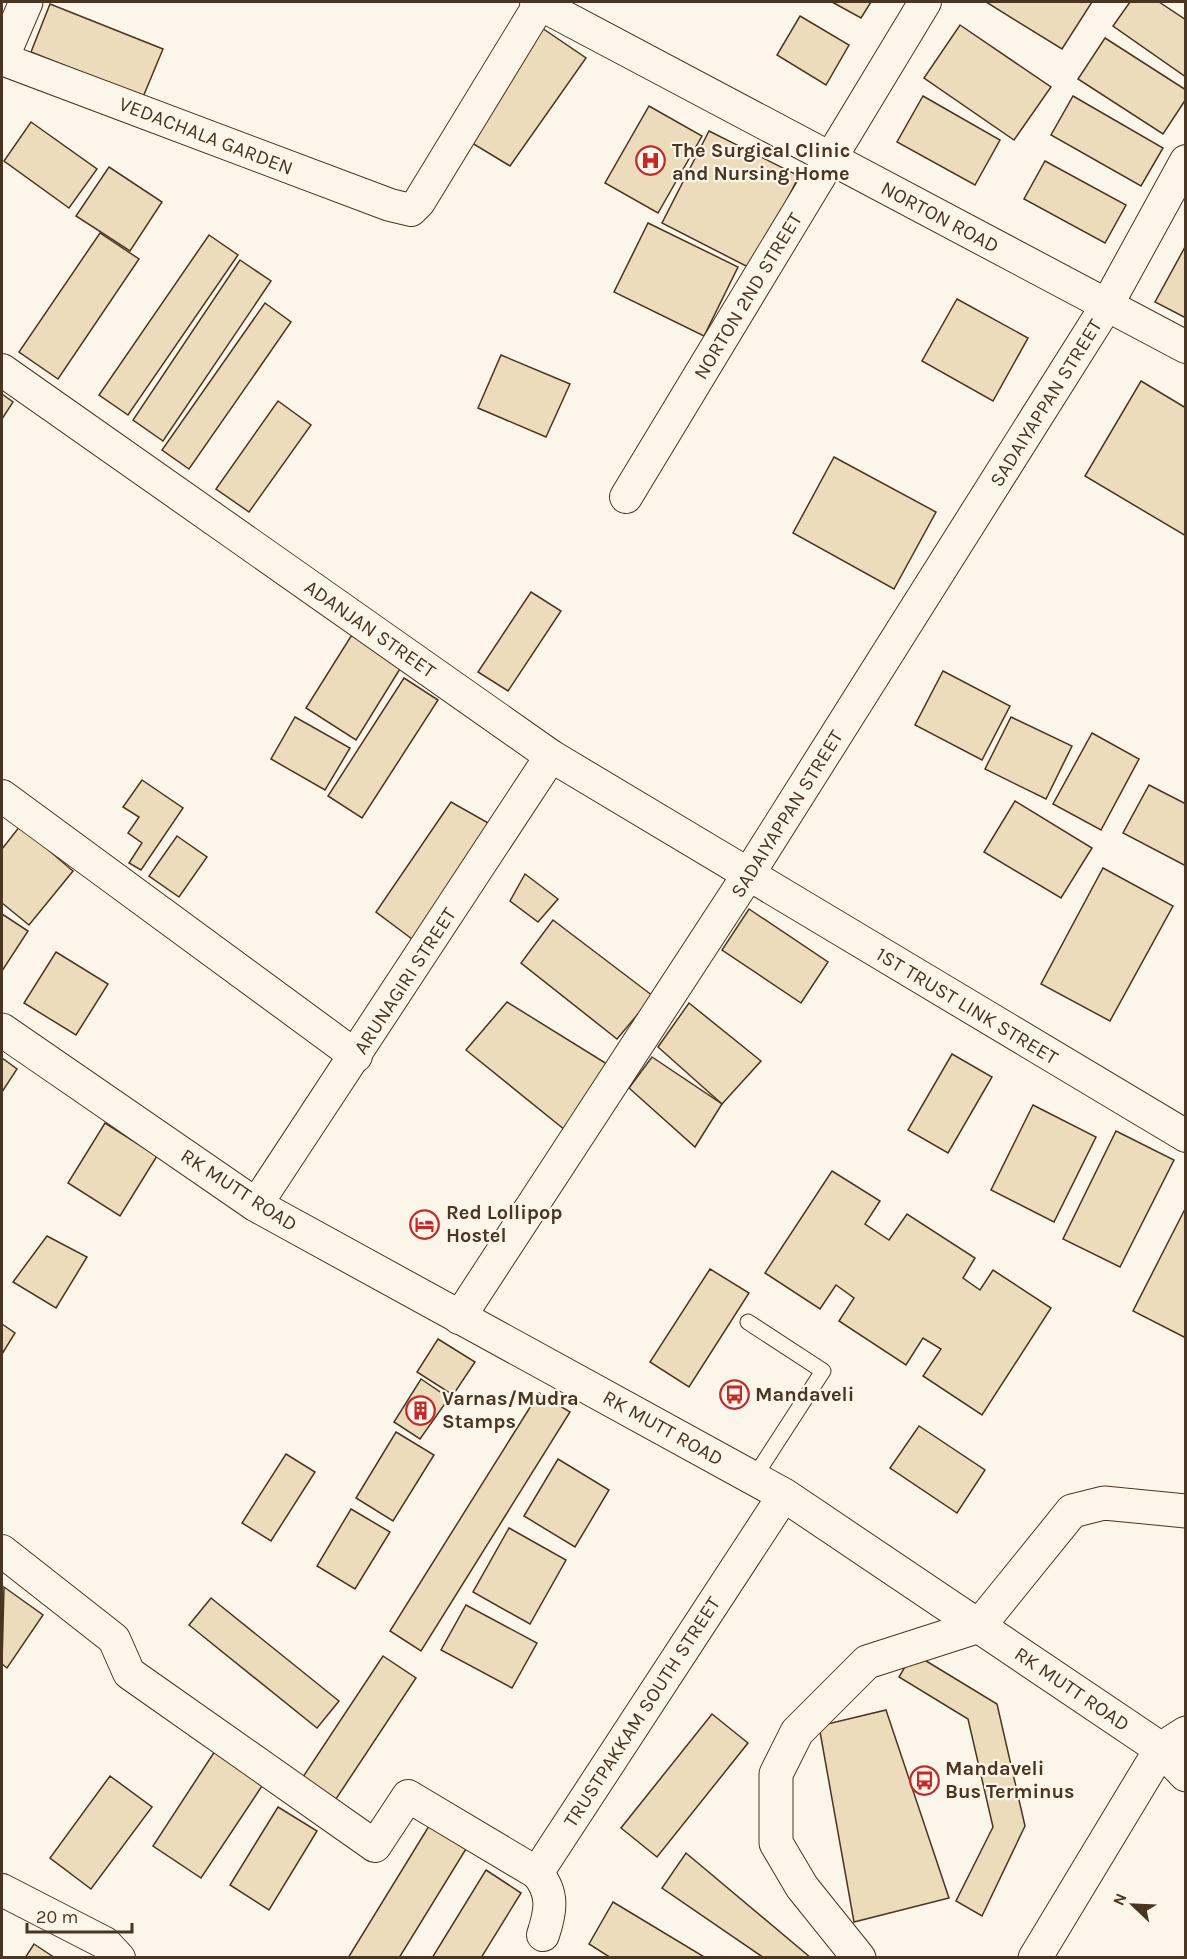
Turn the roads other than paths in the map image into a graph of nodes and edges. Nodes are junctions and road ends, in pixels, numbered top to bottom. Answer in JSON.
{"nodes":[{"id":1,"x":26,"y":2,"type":"edge"},
{"id":2,"x":539,"y":2,"type":"edge"},
{"id":3,"x":925,"y":2,"type":"edge"},
{"id":4,"x":2,"y":59,"type":"edge"},
{"id":5,"x":831,"y":160,"type":"junction"},
{"id":6,"x":1185,"y":161,"type":"edge"},
{"id":7,"x":1107,"y":305,"type":"junction"},
{"id":8,"x":1185,"y":347,"type":"edge"},
{"id":9,"x":2,"y":370,"type":"edge"},
{"id":10,"x":626,"y":497,"type":"dead end"},
{"id":11,"x":551,"y":756,"type":"junction"},
{"id":12,"x":2,"y":796,"type":"edge"},
{"id":13,"x":748,"y":875,"type":"junction"},
{"id":14,"x":2,"y":1030,"type":"edge"},
{"id":15,"x":356,"y":1056,"type":"junction"},
{"id":16,"x":1185,"y":1136,"type":"edge"},
{"id":17,"x":256,"y":1205,"type":"junction"},
{"id":18,"x":459,"y":1318,"type":"junction"},
{"id":19,"x":748,"y":1322,"type":"dead end"},
{"id":20,"x":753,"y":1479,"type":"junction"},
{"id":21,"x":784,"y":1495,"type":"junction"},
{"id":22,"x":1185,"y":1511,"type":"edge"},
{"id":23,"x":2,"y":1551,"type":"edge"},
{"id":24,"x":979,"y":1626,"type":"junction"},
{"id":25,"x":1173,"y":1741,"type":"edge"},
{"id":26,"x":1185,"y":1775,"type":"edge"},
{"id":27,"x":537,"y":1873,"type":"junction"},
{"id":28,"x":2,"y":1890,"type":"edge"},
{"id":29,"x":543,"y":1935,"type":"dead end"},
{"id":30,"x":119,"y":1958,"type":"edge"},
{"id":31,"x":859,"y":1958,"type":"edge"},
{"id":32,"x":1035,"y":1958,"type":"edge"}],
"edges":[{"from":1,"to":4,"type":"main road"},
{"from":2,"to":4,"type":"street","name":"VEDACHALA GARDEN"},
{"from":2,"to":5,"type":"street","name":"NORTON ROAD"},
{"from":3,"to":5,"type":"street","name":"NORTON 2ND STREET"},
{"from":5,"to":7,"type":"street","name":"NORTON ROAD"},
{"from":5,"to":10,"type":"street","name":"NORTON 2ND STREET"},
{"from":6,"to":7,"type":"street","name":"SADAIYAPPAN STREET"},
{"from":7,"to":8,"type":"street","name":"NORTON ROAD"},
{"from":7,"to":13,"type":"street","name":"SADAIYAPPAN STREET"},
{"from":9,"to":11,"type":"street","name":"ADANJAN STREET"},
{"from":11,"to":13,"type":"street","name":"ADANJAN STREET"},
{"from":11,"to":15,"type":"street","name":"ARUNAGIRI STREET"},
{"from":12,"to":15,"type":"street"},
{"from":13,"to":16,"type":"street","name":"1ST TRUST LINK STREET"},
{"from":13,"to":18,"type":"street","name":"SADAIYAPPAN STREET"},
{"from":14,"to":17,"type":"main road","name":"RK MUTT ROAD"},
{"from":15,"to":17,"type":"street","name":"ARUNAGIRI STREET"},
{"from":17,"to":18,"type":"main road","name":"RK MUTT ROAD"},
{"from":18,"to":20,"type":"main road","name":"RK MUTT ROAD"},
{"from":19,"to":20,"type":"lane"},
{"from":20,"to":21,"type":"main road","name":"RK MUTT ROAD"},
{"from":21,"to":24,"type":"main road","name":"RK MUTT ROAD"},
{"from":21,"to":27,"type":"street","name":"TRUSTPAKKAM SOUTH STREET"},
{"from":22,"to":24,"type":"main road"},
{"from":23,"to":27,"type":"street"},
{"from":24,"to":25,"type":"main road","name":"RK MUTT ROAD"},
{"from":24,"to":31,"type":"main road"},
{"from":25,"to":26,"type":"main road","name":"RK MUTT ROAD"},
{"from":25,"to":32,"type":"main road"},
{"from":27,"to":29,"type":"street"},
{"from":28,"to":30,"type":"street"}]}
